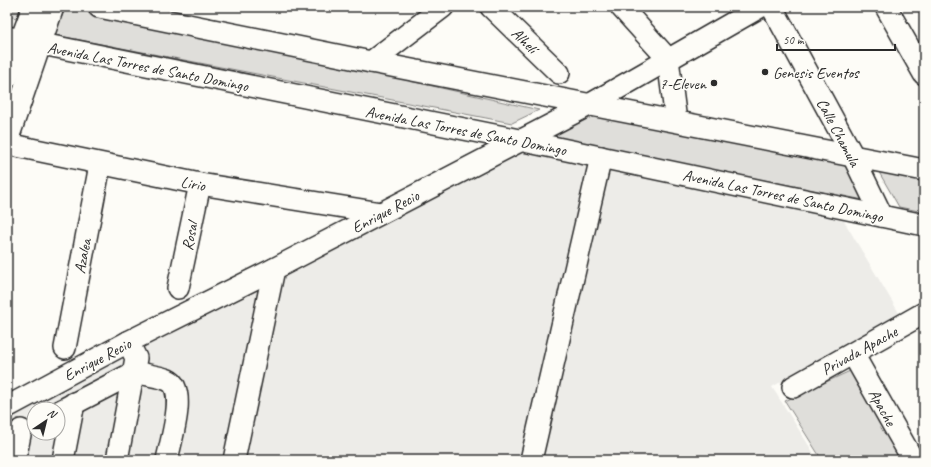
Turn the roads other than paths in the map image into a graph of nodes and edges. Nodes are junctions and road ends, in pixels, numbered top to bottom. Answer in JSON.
{"nodes":[{"id":1,"x":33,"y":7,"type":"edge"},
{"id":2,"x":53,"y":7,"type":"edge"},
{"id":3,"x":99,"y":7,"type":"edge"},
{"id":4,"x":443,"y":7,"type":"edge"},
{"id":5,"x":491,"y":7,"type":"edge"},
{"id":6,"x":621,"y":7,"type":"edge"},
{"id":7,"x":886,"y":7,"type":"edge"},
{"id":8,"x":760,"y":8,"type":"edge"},
{"id":9,"x":14,"y":39,"type":"edge"},
{"id":10,"x":40,"y":45,"type":"junction"},
{"id":11,"x":668,"y":59,"type":"junction"},
{"id":12,"x":371,"y":62,"type":"junction"},
{"id":13,"x":559,"y":73,"type":"dead end"},
{"id":14,"x":924,"y":74,"type":"edge"},
{"id":15,"x":7,"y":78,"type":"edge"},
{"id":16,"x":589,"y":105,"type":"junction"},
{"id":17,"x":676,"y":121,"type":"junction"},
{"id":18,"x":519,"y":140,"type":"junction"},
{"id":19,"x":7,"y":141,"type":"edge"},
{"id":20,"x":7,"y":144,"type":"edge"},
{"id":21,"x":853,"y":156,"type":"junction"},
{"id":22,"x":601,"y":157,"type":"junction"},
{"id":23,"x":100,"y":165,"type":"junction"},
{"id":24,"x":924,"y":170,"type":"edge"},
{"id":25,"x":200,"y":184,"type":"junction"},
{"id":26,"x":381,"y":213,"type":"junction"},
{"id":27,"x":882,"y":216,"type":"junction"},
{"id":28,"x":924,"y":225,"type":"edge"},
{"id":29,"x":274,"y":269,"type":"junction"},
{"id":30,"x":178,"y":288,"type":"dead end"},
{"id":31,"x":924,"y":313,"type":"edge"},
{"id":32,"x":128,"y":342,"type":"junction"},
{"id":33,"x":65,"y":348,"type":"dead end"},
{"id":34,"x":853,"y":354,"type":"junction"},
{"id":35,"x":135,"y":372,"type":"junction"},
{"id":36,"x":793,"y":386,"type":"dead end"},
{"id":37,"x":7,"y":407,"type":"edge"},
{"id":38,"x":66,"y":407,"type":"edge"},
{"id":39,"x":21,"y":430,"type":"edge"},
{"id":40,"x":64,"y":441,"type":"edge"},
{"id":41,"x":18,"y":458,"type":"edge"},
{"id":42,"x":63,"y":460,"type":"edge"},
{"id":43,"x":117,"y":460,"type":"edge"},
{"id":44,"x":167,"y":460,"type":"edge"},
{"id":45,"x":234,"y":460,"type":"edge"},
{"id":46,"x":531,"y":460,"type":"edge"},
{"id":47,"x":913,"y":460,"type":"edge"}],
"edges":[{"from":1,"to":9,"type":"street"},
{"from":2,"to":10,"type":"street"},
{"from":3,"to":12,"type":"street"},
{"from":4,"to":12,"type":"street"},
{"from":5,"to":13,"type":"street","name":"Alhelí"},
{"from":6,"to":11,"type":"street"},
{"from":7,"to":14,"type":"street"},
{"from":8,"to":11,"type":"street","name":"Enrique Recio"},
{"from":8,"to":21,"type":"street","name":"Calle Chamula"},
{"from":9,"to":10,"type":"street","name":"Avenida Las Torres de Santo Domingo"},
{"from":9,"to":15,"type":"street"},
{"from":10,"to":18,"type":"street","name":"Avenida Las Torres de Santo Domingo"},
{"from":10,"to":19,"type":"street"},
{"from":11,"to":16,"type":"street","name":"Enrique Recio"},
{"from":11,"to":17,"type":"street"},
{"from":12,"to":16,"type":"street"},
{"from":16,"to":17,"type":"street"},
{"from":16,"to":18,"type":"street","name":"Enrique Recio"},
{"from":17,"to":21,"type":"street"},
{"from":18,"to":22,"type":"street","name":"Avenida Las Torres de Santo Domingo"},
{"from":18,"to":26,"type":"street","name":"Enrique Recio"},
{"from":20,"to":23,"type":"street","name":"Lirio"},
{"from":21,"to":24,"type":"street"},
{"from":21,"to":27,"type":"street","name":"Calle Chamula"},
{"from":22,"to":27,"type":"street","name":"Avenida Las Torres de Santo Domingo"},
{"from":22,"to":46,"type":"street"},
{"from":23,"to":25,"type":"street","name":"Lirio"},
{"from":23,"to":33,"type":"street","name":"Azalea"},
{"from":25,"to":26,"type":"street","name":"Lirio"},
{"from":25,"to":30,"type":"street","name":"Rosal"},
{"from":26,"to":29,"type":"street","name":"Enrique Recio"},
{"from":27,"to":28,"type":"street","name":"Avenida Las Torres de Santo Domingo"},
{"from":29,"to":32,"type":"street","name":"Enrique Recio"},
{"from":29,"to":45,"type":"street"},
{"from":31,"to":34,"type":"street","name":"Privada Apache"},
{"from":32,"to":35,"type":"street"},
{"from":32,"to":37,"type":"street","name":"Enrique Recio"},
{"from":34,"to":36,"type":"street","name":"Privada Apache"},
{"from":34,"to":47,"type":"street","name":"Apache"},
{"from":35,"to":38,"type":"street"},
{"from":35,"to":43,"type":"street"},
{"from":35,"to":44,"type":"street"},
{"from":39,"to":41,"type":"street"},
{"from":40,"to":42,"type":"street"}]}
